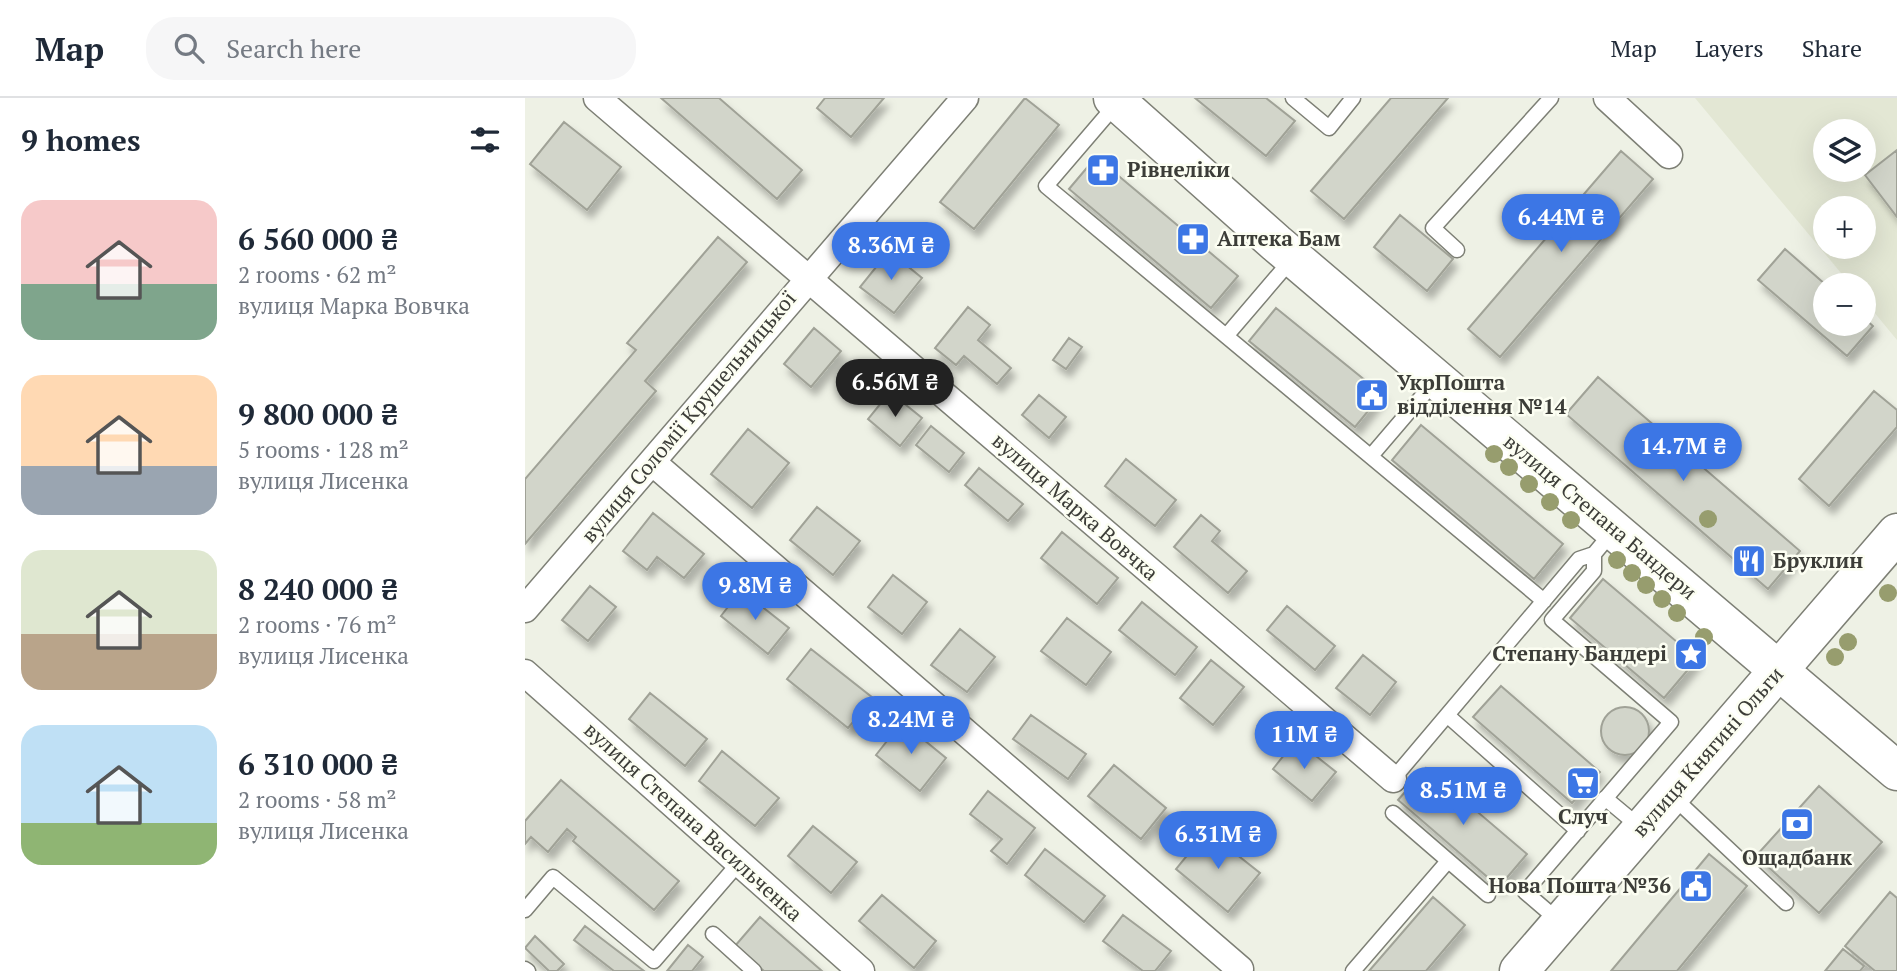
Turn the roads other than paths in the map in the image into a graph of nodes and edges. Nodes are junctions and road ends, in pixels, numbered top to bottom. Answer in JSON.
{"nodes":[{"id":1,"x":597,"y":98,"type":"edge"},
{"id":2,"x":965,"y":98,"type":"edge"},
{"id":3,"x":1293,"y":98,"type":"edge"},
{"id":4,"x":1353,"y":98,"type":"edge"},
{"id":5,"x":1551,"y":98,"type":"edge"},
{"id":6,"x":1607,"y":98,"type":"edge"},
{"id":7,"x":1116,"y":100,"type":"edge"},
{"id":8,"x":1669,"y":155,"type":"dead end"},
{"id":9,"x":1457,"y":250,"type":"dead end"},
{"id":10,"x":1294,"y":258,"type":"junction"},
{"id":11,"x":807,"y":278,"type":"junction"},
{"id":12,"x":1227,"y":335,"type":"junction"},
{"id":13,"x":1437,"y":379,"type":"junction"},
{"id":14,"x":1371,"y":456,"type":"junction"},
{"id":15,"x":652,"y":462,"type":"junction"},
{"id":16,"x":1897,"y":533,"type":"edge"},
{"id":17,"x":1605,"y":542,"type":"junction"},
{"id":18,"x":1544,"y":601,"type":"junction"},
{"id":19,"x":525,"y":609,"type":"edge"},
{"id":20,"x":1780,"y":671,"type":"junction"},
{"id":21,"x":525,"y":674,"type":"edge"},
{"id":22,"x":1448,"y":716,"type":"junction"},
{"id":23,"x":1897,"y":771,"type":"edge"},
{"id":24,"x":1393,"y":779,"type":"joint"},
{"id":25,"x":1670,"y":794,"type":"junction"},
{"id":26,"x":1605,"y":798,"type":"junction"},
{"id":27,"x":1393,"y":813,"type":"dead end"},
{"id":28,"x":1641,"y":828,"type":"junction"},
{"id":29,"x":1578,"y":831,"type":"junction"},
{"id":30,"x":1448,"y":861,"type":"junction"},
{"id":31,"x":738,"y":863,"type":"junction"},
{"id":32,"x":1488,"y":895,"type":"dead end"},
{"id":33,"x":1786,"y":903,"type":"dead end"},
{"id":34,"x":525,"y":910,"type":"edge"},
{"id":35,"x":1561,"y":923,"type":"junction"},
{"id":36,"x":713,"y":934,"type":"dead end"},
{"id":37,"x":1241,"y":970,"type":"edge"},
{"id":38,"x":754,"y":971,"type":"edge"},
{"id":39,"x":861,"y":971,"type":"edge"},
{"id":40,"x":1353,"y":971,"type":"edge"},
{"id":41,"x":1519,"y":971,"type":"edge"}],
"edges":[{"from":1,"to":11,"type":"street","name":"вулиця Марка Вовчка"},
{"from":2,"to":11,"type":"street","name":"вулиця Соломії Крушельницької"},
{"from":3,"to":4,"type":"lane"},
{"from":5,"to":9,"type":"lane"},
{"from":6,"to":8,"type":"street"},
{"from":7,"to":10,"type":"main road","name":"вулиця Степана Бандери"},
{"from":7,"to":12,"type":"lane"},
{"from":10,"to":12,"type":"lane"},
{"from":10,"to":13,"type":"main road","name":"вулиця Степана Бандери"},
{"from":11,"to":15,"type":"street","name":"вулиця Соломії Крушельницької"},
{"from":11,"to":24,"type":"street","name":"вулиця Марка Вовчка"},
{"from":12,"to":14,"type":"lane"},
{"from":13,"to":14,"type":"lane"},
{"from":13,"to":17,"type":"main road","name":"вулиця Степана Бандери"},
{"from":14,"to":18,"type":"lane"},
{"from":15,"to":19,"type":"street","name":"вулиця Соломії Крушельницької"},
{"from":15,"to":37,"type":"street"},
{"from":16,"to":20,"type":"main road","name":"вулиця Княгині Ольги"},
{"from":17,"to":18,"type":"lane"},
{"from":17,"to":20,"type":"main road","name":"вулиця Степана Бандери"},
{"from":17,"to":26,"type":"lane"},
{"from":18,"to":22,"type":"lane"},
{"from":20,"to":23,"type":"main road","name":"вулиця Степана Бандери"},
{"from":20,"to":25,"type":"main road","name":"вулиця Княгині Ольги"},
{"from":21,"to":31,"type":"street","name":"вулиця Степана Васильченка"},
{"from":22,"to":24,"type":"lane"},
{"from":22,"to":29,"type":"lane"},
{"from":25,"to":28,"type":"main road","name":"вулиця Княгині Ольги"},
{"from":25,"to":33,"type":"lane"},
{"from":26,"to":28,"type":"lane"},
{"from":26,"to":29,"type":"lane"},
{"from":27,"to":30,"type":"lane"},
{"from":28,"to":35,"type":"main road","name":"вулиця Княгині Ольги"},
{"from":29,"to":35,"type":"lane"},
{"from":30,"to":32,"type":"lane"},
{"from":30,"to":40,"type":"lane"},
{"from":31,"to":34,"type":"lane"},
{"from":31,"to":39,"type":"street","name":"вулиця Степана Васильченка"},
{"from":35,"to":41,"type":"main road","name":"вулиця Княгині Ольги"},
{"from":36,"to":38,"type":"lane"}]}
